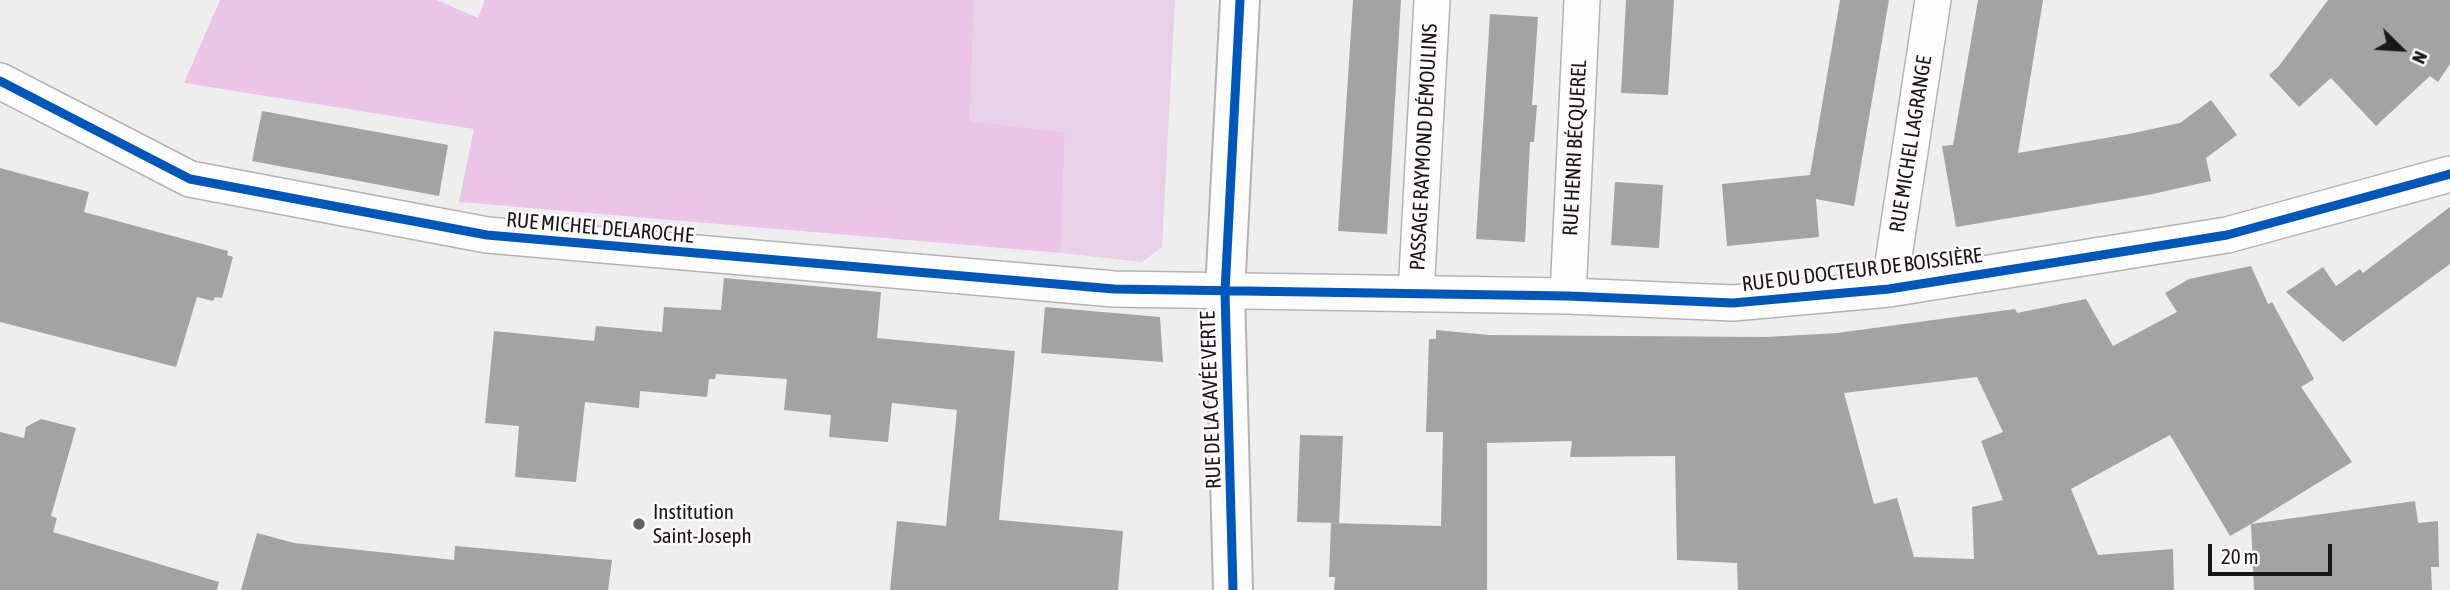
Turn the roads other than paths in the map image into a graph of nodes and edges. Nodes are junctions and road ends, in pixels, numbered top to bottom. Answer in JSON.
{"nodes":[{"id":1,"x":1240,"y":0,"type":"edge"},
{"id":2,"x":1432,"y":0,"type":"edge"},
{"id":3,"x":1582,"y":0,"type":"edge"},
{"id":4,"x":1933,"y":0,"type":"edge"},
{"id":5,"x":0,"y":81,"type":"edge"},
{"id":6,"x":2450,"y":174,"type":"edge"},
{"id":7,"x":1889,"y":289,"type":"junction"},
{"id":8,"x":1225,"y":292,"type":"junction"},
{"id":9,"x":1416,"y":294,"type":"junction"},
{"id":10,"x":1568,"y":296,"type":"junction"},
{"id":11,"x":1233,"y":590,"type":"edge"}],
"edges":[{"from":1,"to":8,"type":"street","name":"RUE DE LA CAVÉE VERTE"},
{"from":2,"to":9,"type":"street","name":"PASSAGE RAYMOND DÉMOULINS"},
{"from":3,"to":10,"type":"street","name":"RUE HENRI BÉCQUEREL"},
{"from":4,"to":7,"type":"street","name":"RUE MICHEL LAGRANGE"},
{"from":5,"to":8,"type":"street","name":"RUE MICHEL DELAROCHE"},
{"from":6,"to":7,"type":"street","name":"RUE DU DOCTEUR DE BOISSIÈRE"},
{"from":7,"to":10,"type":"street","name":"RUE DU DOCTEUR DE BOISSIÈRE"},
{"from":8,"to":9,"type":"street","name":"RUE DU DOCTEUR DE BOISSIÈRE"},
{"from":8,"to":11,"type":"street","name":"RUE DE LA CAVÉE VERTE"},
{"from":9,"to":10,"type":"street","name":"RUE DU DOCTEUR DE BOISSIÈRE"}]}
